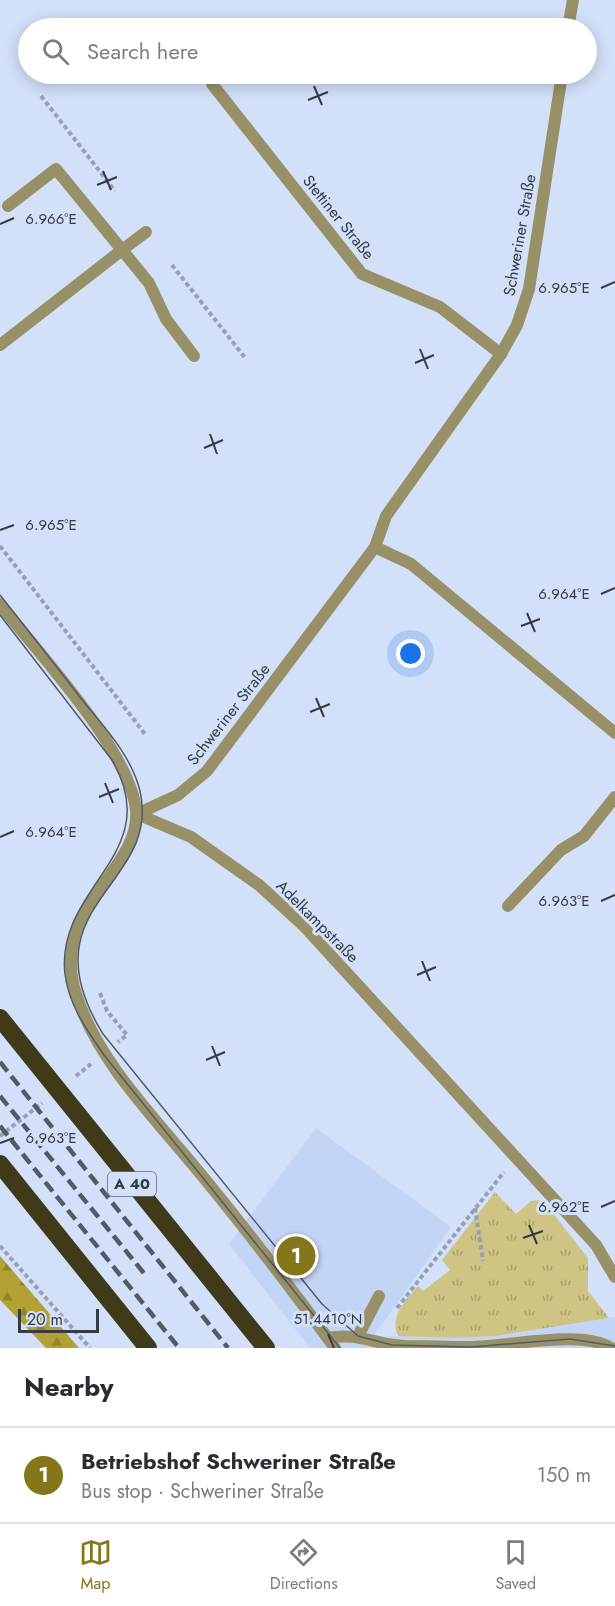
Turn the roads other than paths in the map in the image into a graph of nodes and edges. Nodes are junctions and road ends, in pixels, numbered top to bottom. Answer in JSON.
{"nodes":[{"id":1,"x":573,"y":0,"type":"edge"},
{"id":2,"x":570,"y":18,"type":"edge"},
{"id":3,"x":212,"y":84,"type":"dead end"},
{"id":4,"x":560,"y":84,"type":"edge"},
{"id":5,"x":8,"y":206,"type":"dead end"},
{"id":6,"x":146,"y":232,"type":"dead end"},
{"id":7,"x":122,"y":250,"type":"junction"},
{"id":8,"x":0,"y":345,"type":"edge"},
{"id":9,"x":501,"y":354,"type":"junction"},
{"id":10,"x":194,"y":356,"type":"dead end"},
{"id":11,"x":375,"y":547,"type":"junction"},
{"id":12,"x":0,"y":604,"type":"edge"},
{"id":13,"x":615,"y":733,"type":"edge"},
{"id":14,"x":615,"y":797,"type":"edge"},
{"id":15,"x":137,"y":814,"type":"junction"},
{"id":16,"x":508,"y":906,"type":"dead end"},
{"id":17,"x":0,"y":1018,"type":"edge"},
{"id":18,"x":0,"y":1164,"type":"edge"},
{"id":19,"x":615,"y":1276,"type":"edge"},
{"id":20,"x":379,"y":1296,"type":"dead end"},
{"id":21,"x":358,"y":1336,"type":"junction"},
{"id":22,"x":331,"y":1343,"type":"edge"},
{"id":23,"x":148,"y":1348,"type":"edge"},
{"id":24,"x":266,"y":1348,"type":"edge"},
{"id":25,"x":611,"y":1348,"type":"edge"}],
"edges":[{"from":1,"to":2,"type":"street"},
{"from":3,"to":9,"type":"street","name":"Stettiner Straße"},
{"from":4,"to":9,"type":"street","name":"Schweriner Straße"},
{"from":5,"to":7,"type":"street"},
{"from":6,"to":7,"type":"street"},
{"from":7,"to":8,"type":"street"},
{"from":7,"to":10,"type":"street"},
{"from":9,"to":11,"type":"street","name":"Schweriner Straße"},
{"from":11,"to":13,"type":"street"},
{"from":11,"to":15,"type":"street","name":"Schweriner Straße"},
{"from":12,"to":15,"type":"street"},
{"from":14,"to":16,"type":"street"},
{"from":15,"to":19,"type":"street","name":"Adelkampstraße"},
{"from":15,"to":22,"type":"street"},
{"from":17,"to":24,"type":"highway","number":"A 40"},
{"from":18,"to":23,"type":"highway"},
{"from":20,"to":21,"type":"street"},
{"from":21,"to":22,"type":"street"},
{"from":21,"to":25,"type":"street"}]}
